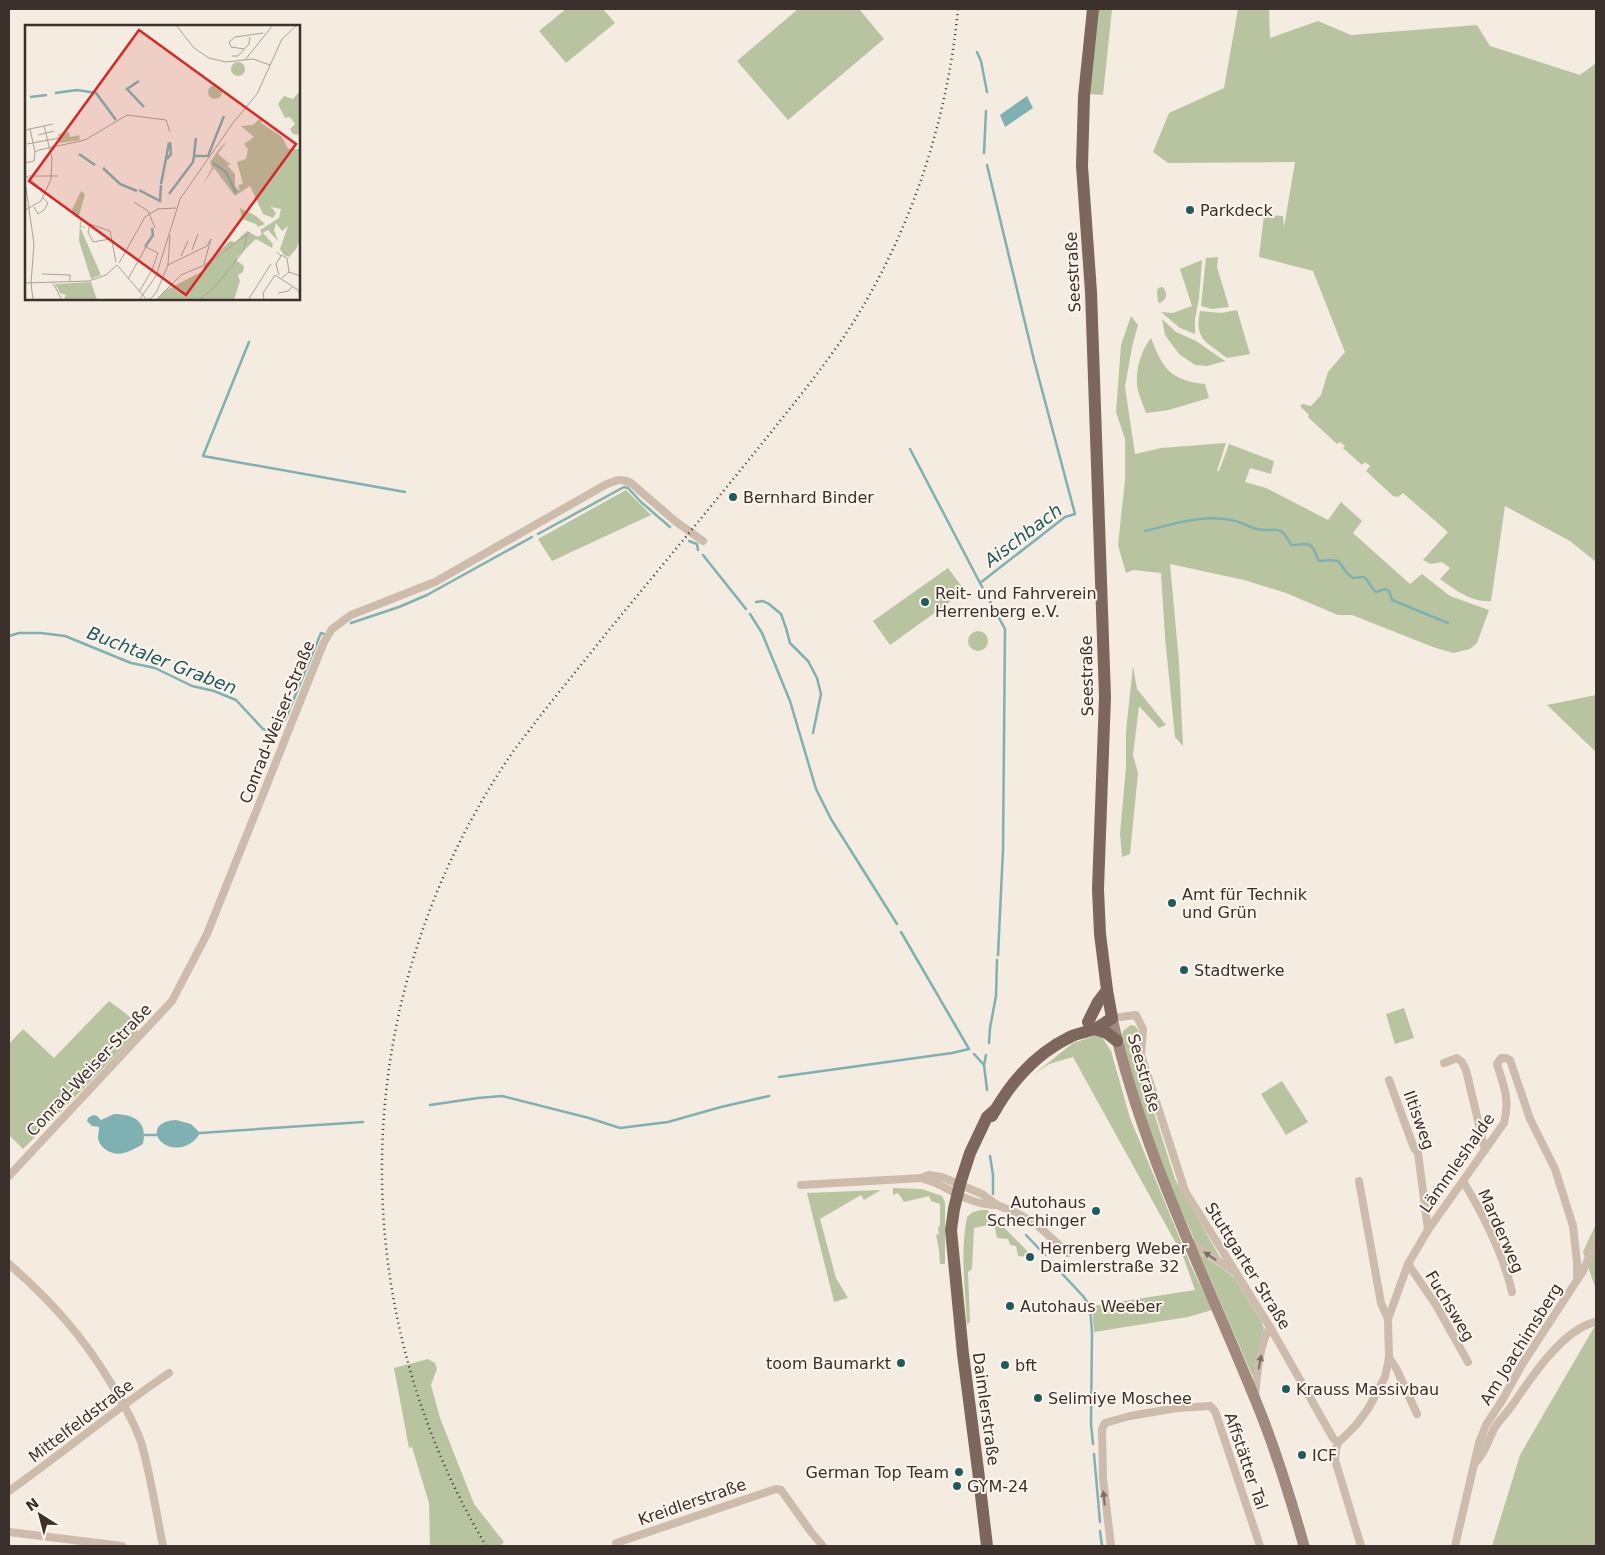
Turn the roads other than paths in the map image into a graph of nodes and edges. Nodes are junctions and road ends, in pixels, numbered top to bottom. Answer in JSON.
{"nodes":[{"id":1,"x":1093,"y":9,"type":"edge"},
{"id":2,"x":703,"y":541,"type":"dead end"},
{"id":3,"x":1107,"y":990,"type":"junction"},
{"id":4,"x":1112,"y":1018,"type":"junction"},
{"id":5,"x":1091,"y":1025,"type":"junction"},
{"id":6,"x":1117,"y":1041,"type":"junction"},
{"id":7,"x":1444,"y":1063,"type":"dead end"},
{"id":8,"x":1389,"y":1080,"type":"dead end"},
{"id":9,"x":1485,"y":1150,"type":"junction"},
{"id":10,"x":9,"y":1176,"type":"edge"},
{"id":11,"x":1359,"y":1181,"type":"dead end"},
{"id":12,"x":1463,"y":1181,"type":"junction"},
{"id":13,"x":801,"y":1185,"type":"dead end"},
{"id":14,"x":962,"y":1191,"type":"junction"},
{"id":15,"x":1428,"y":1230,"type":"junction"},
{"id":16,"x":1187,"y":1240,"type":"junction"},
{"id":17,"x":1596,"y":1240,"type":"edge"},
{"id":18,"x":1068,"y":1253,"type":"dead end"},
{"id":19,"x":9,"y":1264,"type":"edge"},
{"id":20,"x":1408,"y":1264,"type":"junction"},
{"id":21,"x":1235,"y":1272,"type":"junction"},
{"id":22,"x":1577,"y":1280,"type":"junction"},
{"id":23,"x":1512,"y":1292,"type":"dead end"},
{"id":24,"x":1388,"y":1319,"type":"junction"},
{"id":25,"x":1595,"y":1322,"type":"dead end"},
{"id":26,"x":1270,"y":1327,"type":"junction"},
{"id":27,"x":1389,"y":1358,"type":"junction"},
{"id":28,"x":1468,"y":1362,"type":"dead end"},
{"id":29,"x":169,"y":1373,"type":"dead end"},
{"id":30,"x":1255,"y":1399,"type":"junction"},
{"id":31,"x":124,"y":1404,"type":"junction"},
{"id":32,"x":1417,"y":1414,"type":"dead end"},
{"id":33,"x":1338,"y":1443,"type":"junction"},
{"id":34,"x":1474,"y":1465,"type":"junction"},
{"id":35,"x":9,"y":1491,"type":"edge"},
{"id":36,"x":9,"y":1532,"type":"edge"},
{"id":37,"x":617,"y":1545,"type":"edge"},
{"id":38,"x":122,"y":1546,"type":"edge"},
{"id":39,"x":162,"y":1546,"type":"edge"},
{"id":40,"x":823,"y":1546,"type":"edge"},
{"id":41,"x":987,"y":1546,"type":"edge"},
{"id":42,"x":1111,"y":1546,"type":"edge"},
{"id":43,"x":1260,"y":1546,"type":"edge"},
{"id":44,"x":1304,"y":1546,"type":"edge"},
{"id":45,"x":1361,"y":1546,"type":"edge"},
{"id":46,"x":1455,"y":1546,"type":"edge"}],
"edges":[{"from":1,"to":3,"type":"main road","name":"Seestraße"},
{"from":2,"to":10,"type":"street","name":"Conrad-Weiser-Straße"},
{"from":3,"to":4,"type":"main road","name":"Seestraße"},
{"from":3,"to":5,"type":"main road"},
{"from":4,"to":5,"type":"main road","name":"Daimlerstraße"},
{"from":4,"to":6,"type":"main road","name":"Seestraße"},
{"from":4,"to":21,"type":"street","name":"Stuttgarter Straße"},
{"from":5,"to":6,"type":"main road"},
{"from":5,"to":14,"type":"main road","name":"Daimlerstraße"},
{"from":6,"to":16,"type":"main road","name":"Seestraße"},
{"from":7,"to":9,"type":"street"},
{"from":8,"to":15,"type":"street","name":"Iltisweg"},
{"from":9,"to":12,"type":"street","name":"Lämmleshalde"},
{"from":9,"to":22,"type":"street","name":"Lämmleshalde"},
{"from":11,"to":24,"type":"street"},
{"from":12,"to":15,"type":"street","name":"Lämmleshalde"},
{"from":12,"to":23,"type":"street","name":"Marderweg"},
{"from":13,"to":14,"type":"street"},
{"from":14,"to":18,"type":"street"},
{"from":14,"to":41,"type":"main road","name":"Daimlerstraße"},
{"from":15,"to":20,"type":"street","name":"Lämmleshalde"},
{"from":21,"to":16,"type":"street","one_way":true},
{"from":16,"to":30,"type":"main road","name":"Seestraße"},
{"from":17,"to":22,"type":"street","name":"Am Joachimsberg"},
{"from":19,"to":31,"type":"street"},
{"from":20,"to":24,"type":"street","name":"Lämmleshalde"},
{"from":20,"to":28,"type":"street","name":"Fuchsweg"},
{"from":21,"to":26,"type":"street","name":"Stuttgarter Straße"},
{"from":22,"to":34,"type":"street","name":"Am Joachimsberg"},
{"from":24,"to":27,"type":"street","name":"Lämmleshalde"},
{"from":25,"to":34,"type":"street","name":"Am Joachimsberg"},
{"from":30,"to":26,"type":"street","name":"Seestraße","one_way":true},
{"from":26,"to":33,"type":"street","name":"Stuttgarter Straße"},
{"from":27,"to":32,"type":"street"},
{"from":27,"to":33,"type":"street","name":"Lämmleshalde"},
{"from":29,"to":31,"type":"street","name":"Mittelfeldstraße"},
{"from":30,"to":44,"type":"main road","name":"Seestraße"},
{"from":31,"to":35,"type":"street","name":"Mittelfeldstraße"},
{"from":31,"to":39,"type":"street"},
{"from":33,"to":45,"type":"street"},
{"from":34,"to":46,"type":"street","name":"Am Joachimsberg"},
{"from":36,"to":38,"type":"street"},
{"from":37,"to":40,"type":"street","name":"Kreidlerstraße"},
{"from":42,"to":43,"type":"street","name":"Affstätter Tal","one_way":true}]}
